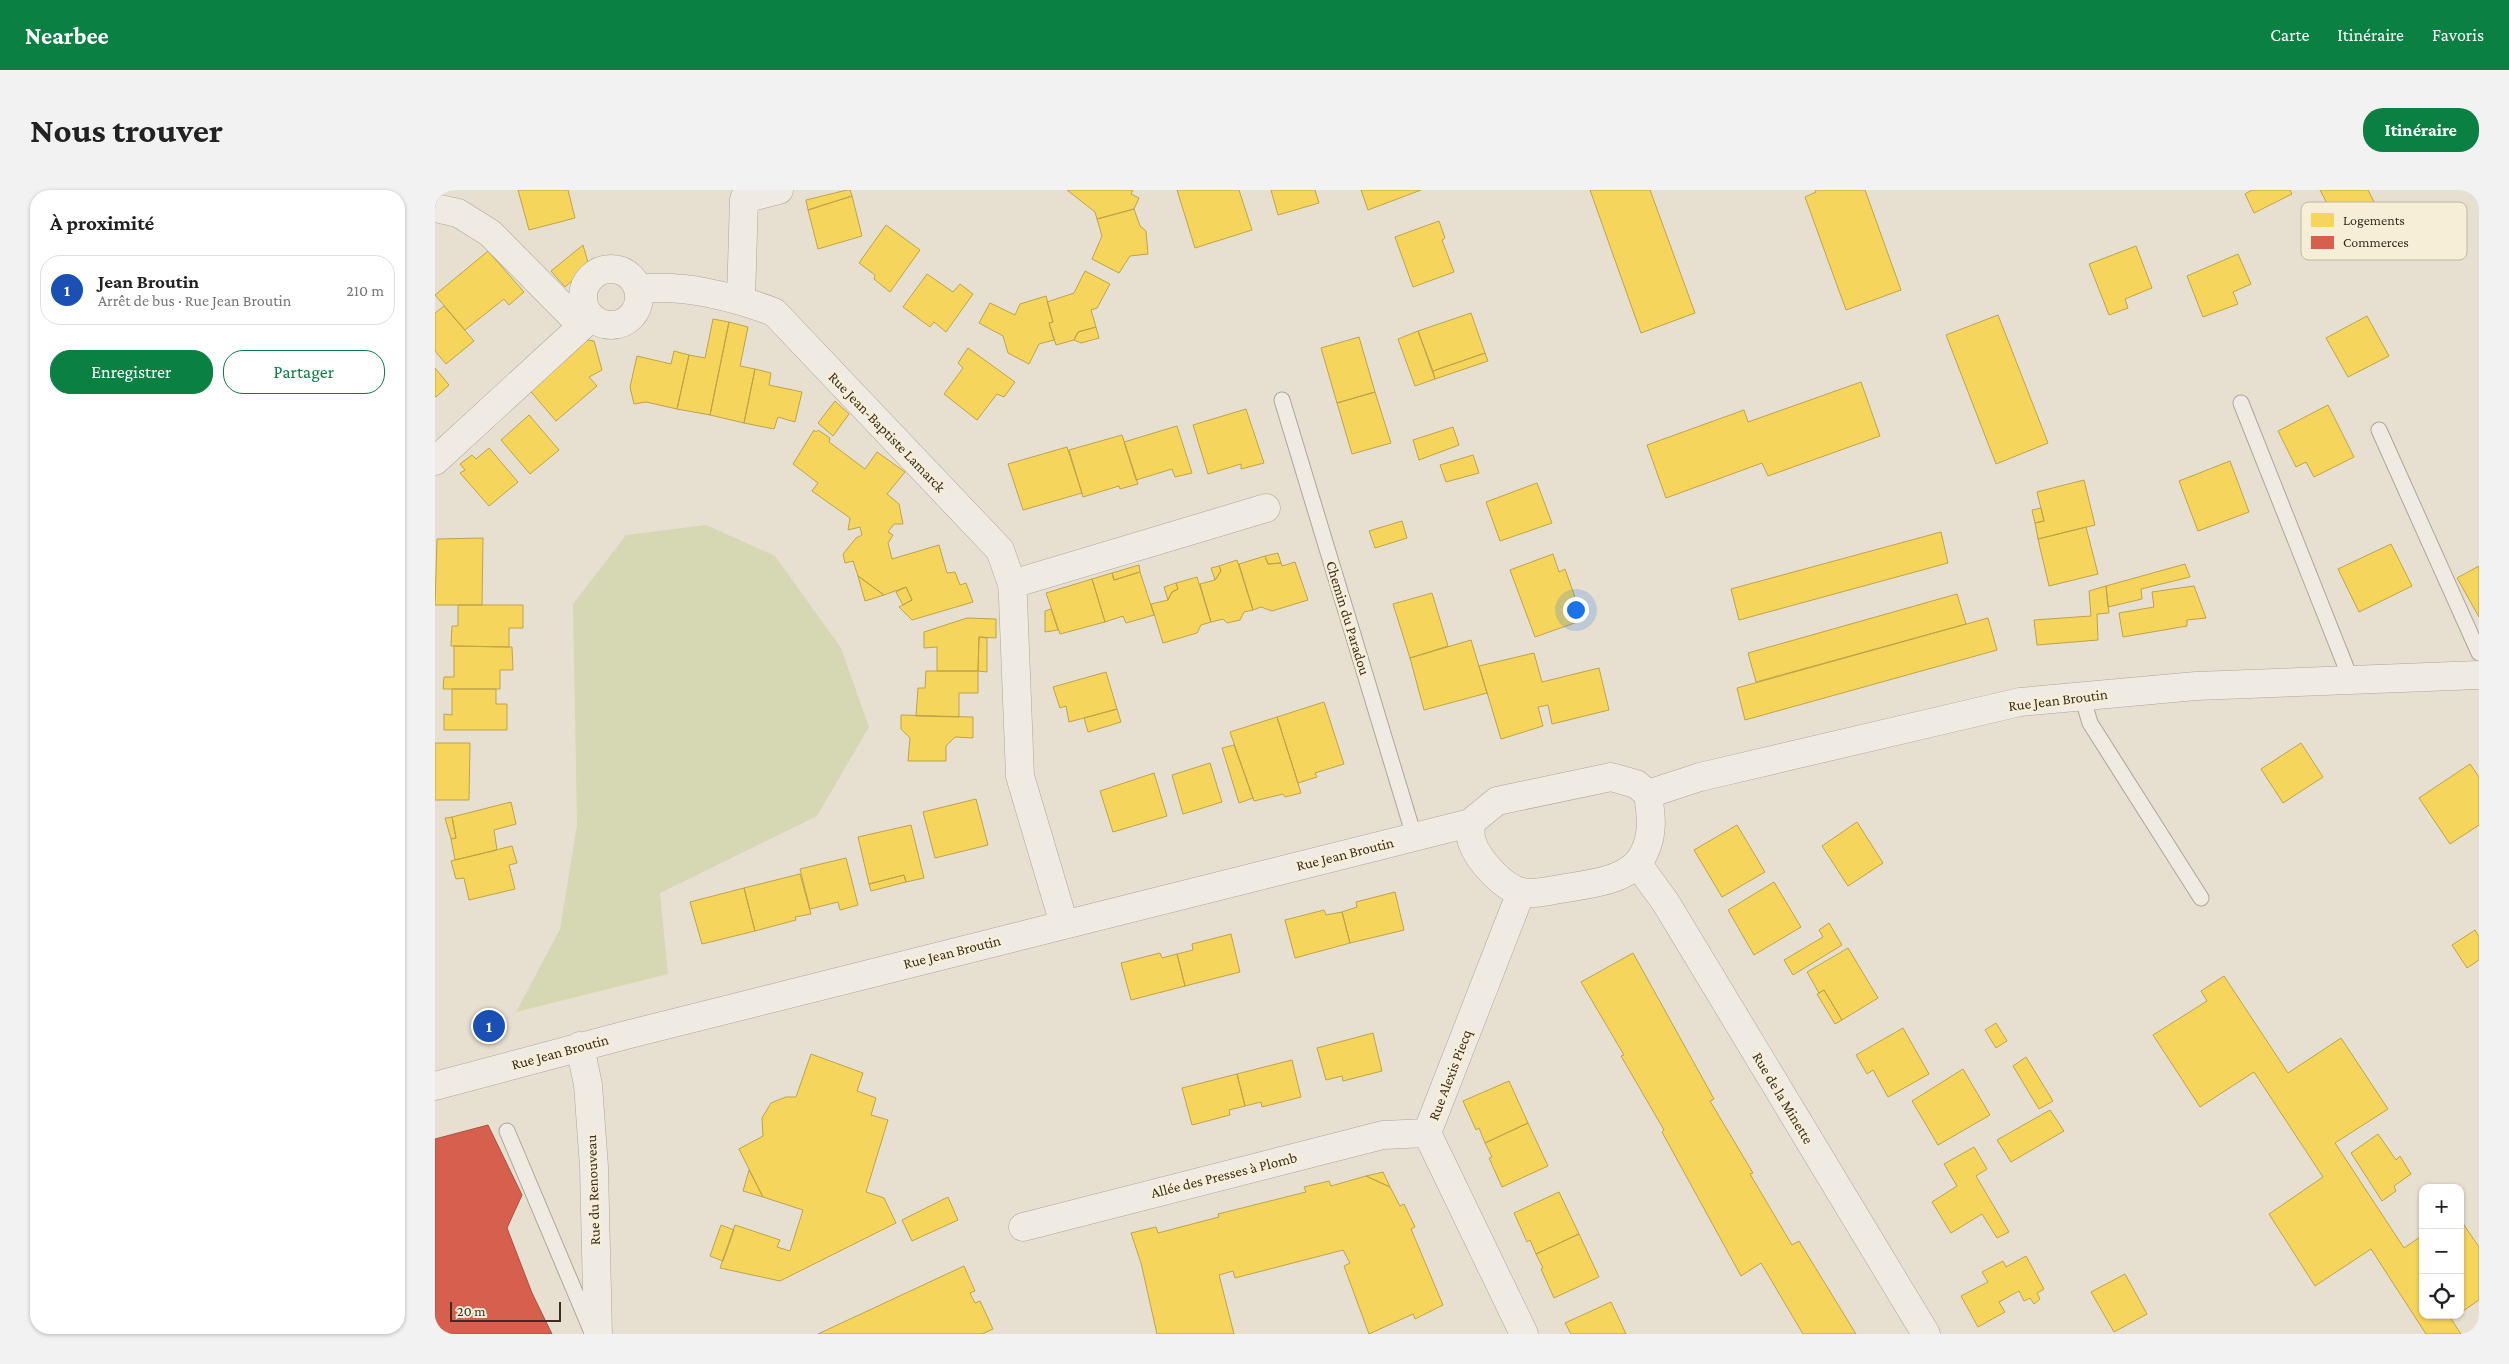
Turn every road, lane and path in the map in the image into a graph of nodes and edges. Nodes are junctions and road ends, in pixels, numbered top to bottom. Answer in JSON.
{"nodes":[{"id":1,"x":779,"y":190,"type":"edge"},
{"id":2,"x":435,"y":208,"type":"edge"},
{"id":3,"x":639,"y":289,"type":"junction"},
{"id":4,"x":741,"y":299,"type":"junction"},
{"id":5,"x":586,"y":321,"type":"junction"},
{"id":6,"x":1282,"y":400,"type":"dead end"},
{"id":7,"x":2241,"y":403,"type":"dead end"},
{"id":8,"x":2379,"y":430,"type":"dead end"},
{"id":9,"x":435,"y":461,"type":"edge"},
{"id":10,"x":1266,"y":508,"type":"dead end"},
{"id":11,"x":1012,"y":584,"type":"junction"},
{"id":12,"x":2479,"y":654,"type":"edge"},
{"id":13,"x":2479,"y":675,"type":"edge"},
{"id":14,"x":2351,"y":680,"type":"junction"},
{"id":15,"x":2082,"y":696,"type":"junction"},
{"id":16,"x":1648,"y":794,"type":"junction"},
{"id":17,"x":1470,"y":824,"type":"junction"},
{"id":18,"x":1414,"y":836,"type":"junction"},
{"id":19,"x":1637,"y":863,"type":"junction"},
{"id":20,"x":1521,"y":892,"type":"junction"},
{"id":21,"x":2201,"y":898,"type":"dead end"},
{"id":22,"x":1065,"y":924,"type":"junction"},
{"id":23,"x":580,"y":1046,"type":"junction"},
{"id":24,"x":435,"y":1086,"type":"edge"},
{"id":25,"x":507,"y":1131,"type":"dead end"},
{"id":26,"x":1427,"y":1133,"type":"junction"},
{"id":27,"x":1023,"y":1227,"type":"dead end"},
{"id":28,"x":593,"y":1334,"type":"edge"},
{"id":29,"x":598,"y":1334,"type":"edge"},
{"id":30,"x":1524,"y":1334,"type":"edge"},
{"id":31,"x":1926,"y":1334,"type":"edge"}],
"edges":[{"from":1,"to":4,"type":"street"},
{"from":2,"to":5,"type":"street"},
{"from":3,"to":4,"type":"street","name":"Rue Jean-Baptiste Lamarck"},
{"from":3,"to":5,"type":"street"},
{"from":3,"to":5,"type":"street"},
{"from":4,"to":11,"type":"street","name":"Rue Jean-Baptiste Lamarck"},
{"from":5,"to":9,"type":"street"},
{"from":6,"to":18,"type":"lane","name":"Chemin du Paradou"},
{"from":7,"to":14,"type":"lane"},
{"from":8,"to":12,"type":"lane"},
{"from":10,"to":11,"type":"street"},
{"from":11,"to":22,"type":"street","name":"Rue Jean-Baptiste Lamarck"},
{"from":13,"to":14,"type":"street","name":"Rue Jean Broutin"},
{"from":14,"to":15,"type":"street","name":"Rue Jean Broutin"},
{"from":15,"to":16,"type":"street","name":"Rue Jean Broutin"},
{"from":15,"to":21,"type":"lane"},
{"from":16,"to":17,"type":"street"},
{"from":16,"to":19,"type":"street"},
{"from":17,"to":18,"type":"street","name":"Rue Jean Broutin"},
{"from":17,"to":20,"type":"street"},
{"from":18,"to":22,"type":"street","name":"Rue Jean Broutin"},
{"from":19,"to":20,"type":"street"},
{"from":19,"to":31,"type":"street","name":"Rue de la Minette"},
{"from":20,"to":26,"type":"street","name":"Rue Alexis Piecq"},
{"from":22,"to":23,"type":"street","name":"Rue Jean Broutin"},
{"from":23,"to":24,"type":"street","name":"Rue Jean Broutin"},
{"from":23,"to":29,"type":"street","name":"Rue du Renouveau"},
{"from":25,"to":28,"type":"lane"},
{"from":26,"to":27,"type":"street","name":"Allée des Presses à Plomb"},
{"from":26,"to":30,"type":"street","name":"Rue Alexis Piecq"}]}
